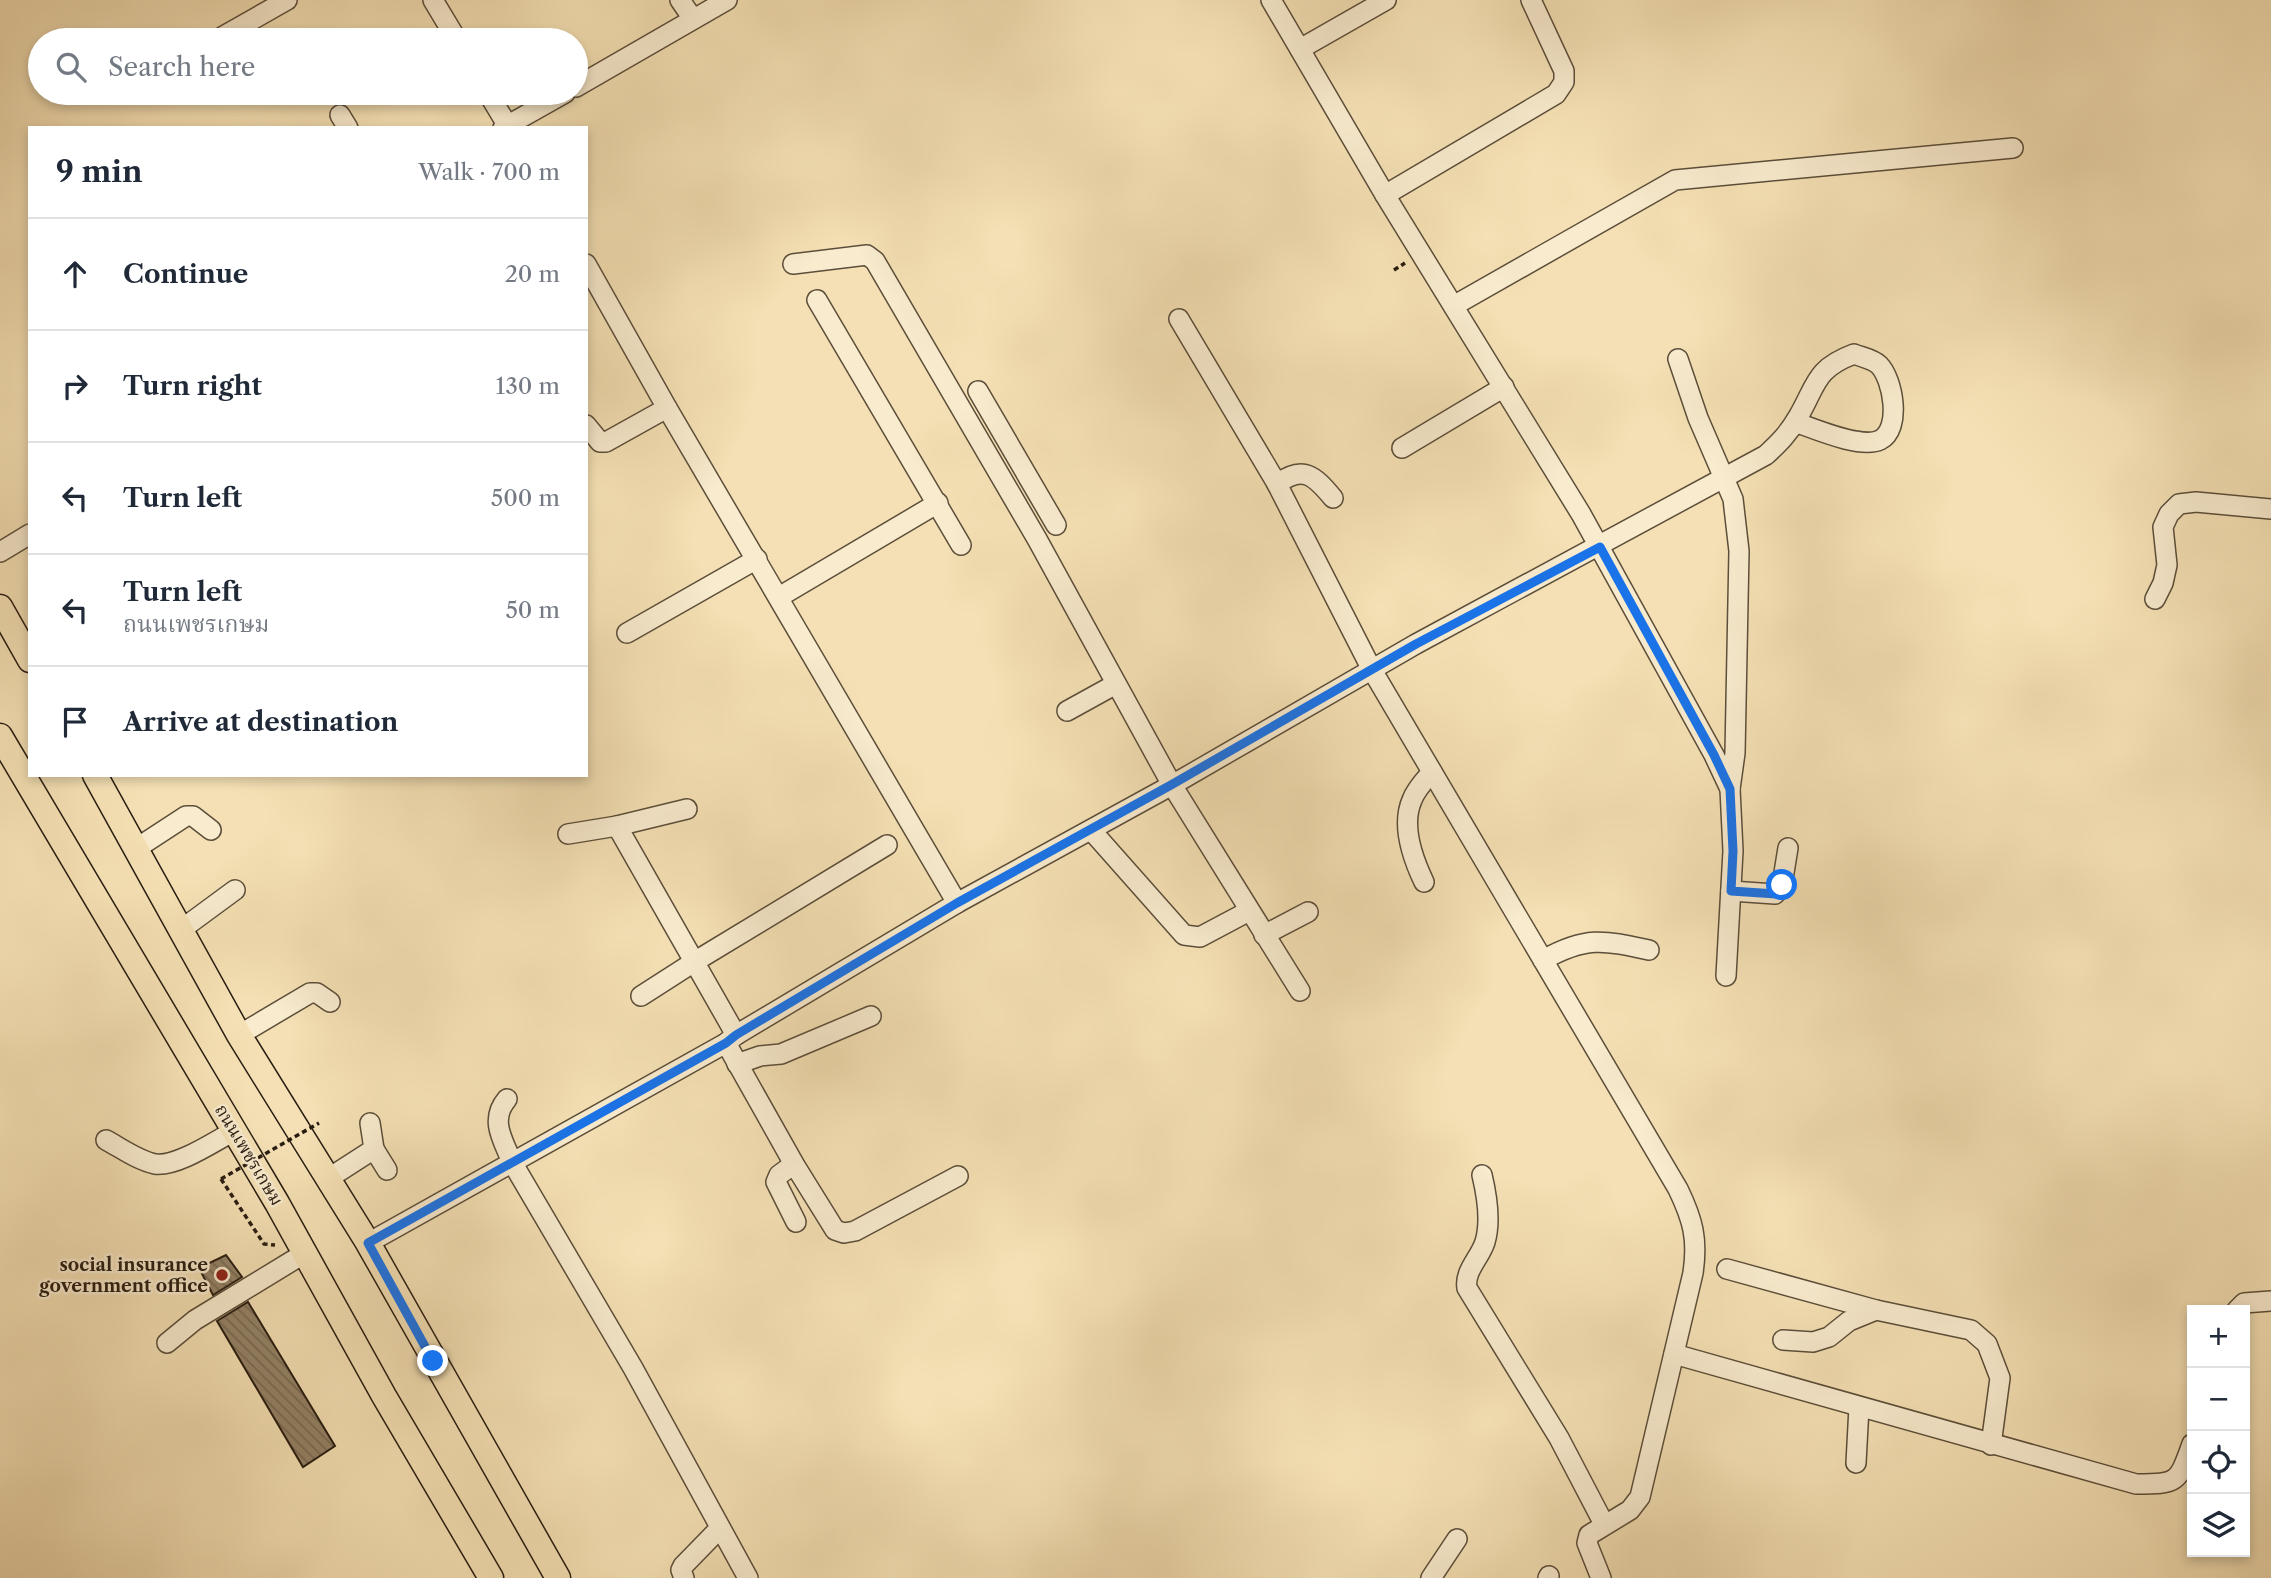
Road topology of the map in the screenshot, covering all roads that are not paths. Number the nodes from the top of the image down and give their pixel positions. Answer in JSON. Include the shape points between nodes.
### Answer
{"nodes":[{"id":1,"x":287,"y":0,"type":"edge"},
{"id":2,"x":433,"y":0,"type":"edge"},
{"id":3,"x":680,"y":0,"type":"edge"},
{"id":4,"x":727,"y":0,"type":"edge"},
{"id":5,"x":1271,"y":0,"type":"edge"},
{"id":6,"x":1386,"y":0,"type":"edge"},
{"id":7,"x":1531,"y":0,"type":"edge"},
{"id":8,"x":693,"y":19,"type":"junction"},
{"id":9,"x":238,"y":28,"type":"edge"},
{"id":10,"x":450,"y":28,"type":"edge"},
{"id":11,"x":1300,"y":49,"type":"junction"},
{"id":12,"x":588,"y":80,"type":"edge"},
{"id":13,"x":495,"y":105,"type":"edge"},
{"id":14,"x":545,"y":105,"type":"edge"},
{"id":15,"x":506,"y":126,"type":"edge"},
{"id":16,"x":509,"y":126,"type":"edge"},
{"id":17,"x":2013,"y":148,"type":"dead end"},
{"id":18,"x":1385,"y":195,"type":"junction"},
{"id":19,"x":793,"y":264,"type":"dead end"},
{"id":20,"x":588,"y":268,"type":"edge"},
{"id":21,"x":817,"y":300,"type":"dead end"},
{"id":22,"x":1454,"y":305,"type":"junction"},
{"id":23,"x":1179,"y":319,"type":"dead end"},
{"id":24,"x":1678,"y":359,"type":"dead end"},
{"id":25,"x":1504,"y":387,"type":"junction"},
{"id":26,"x":978,"y":391,"type":"dead end"},
{"id":27,"x":667,"y":408,"type":"junction"},
{"id":28,"x":1795,"y":422,"type":"junction"},
{"id":29,"x":588,"y":427,"type":"edge"},
{"id":30,"x":1402,"y":448,"type":"dead end"},
{"id":31,"x":1724,"y":477,"type":"junction"},
{"id":32,"x":1030,"y":480,"type":"junction"},
{"id":33,"x":1277,"y":484,"type":"junction"},
{"id":34,"x":1010,"y":492,"type":"junction"},
{"id":35,"x":1333,"y":498,"type":"dead end"},
{"id":36,"x":938,"y":503,"type":"junction"},
{"id":37,"x":2271,"y":509,"type":"edge"},
{"id":38,"x":1056,"y":525,"type":"dead end"},
{"id":39,"x":28,"y":535,"type":"edge"},
{"id":40,"x":961,"y":545,"type":"dead end"},
{"id":41,"x":1600,"y":547,"type":"junction"},
{"id":42,"x":0,"y":552,"type":"edge"},
{"id":43,"x":757,"y":559,"type":"junction"},
{"id":44,"x":779,"y":597,"type":"junction"},
{"id":45,"x":2155,"y":599,"type":"dead end"},
{"id":46,"x":0,"y":607,"type":"edge"},
{"id":47,"x":627,"y":633,"type":"dead end"},
{"id":48,"x":28,"y":656,"type":"edge"},
{"id":49,"x":1372,"y":670,"type":"junction"},
{"id":50,"x":1116,"y":684,"type":"junction"},
{"id":51,"x":1067,"y":710,"type":"dead end"},
{"id":52,"x":0,"y":736,"type":"edge"},
{"id":53,"x":1432,"y":772,"type":"junction"},
{"id":54,"x":96,"y":777,"type":"edge"},
{"id":55,"x":1171,"y":785,"type":"junction"},
{"id":56,"x":1730,"y":789,"type":"junction"},
{"id":57,"x":687,"y":809,"type":"dead end"},
{"id":58,"x":617,"y":826,"type":"junction"},
{"id":59,"x":211,"y":830,"type":"dead end"},
{"id":60,"x":1090,"y":830,"type":"junction"},
{"id":61,"x":568,"y":834,"type":"dead end"},
{"id":62,"x":887,"y":845,"type":"dead end"},
{"id":63,"x":137,"y":848,"type":"junction"},
{"id":64,"x":1788,"y":848,"type":"dead end"},
{"id":65,"x":1424,"y":882,"type":"dead end"},
{"id":66,"x":235,"y":890,"type":"dead end"},
{"id":67,"x":1731,"y":891,"type":"junction"},
{"id":68,"x":957,"y":903,"type":"junction"},
{"id":69,"x":1249,"y":911,"type":"junction"},
{"id":70,"x":1308,"y":912,"type":"dead end"},
{"id":71,"x":182,"y":929,"type":"junction"},
{"id":72,"x":1264,"y":935,"type":"junction"},
{"id":73,"x":1649,"y":950,"type":"dead end"},
{"id":74,"x":1544,"y":960,"type":"junction"},
{"id":75,"x":694,"y":962,"type":"junction"},
{"id":76,"x":1726,"y":976,"type":"dead end"},
{"id":77,"x":1300,"y":991,"type":"dead end"},
{"id":78,"x":641,"y":996,"type":"dead end"},
{"id":79,"x":330,"y":1002,"type":"dead end"},
{"id":80,"x":870,"y":1016,"type":"dead end"},
{"id":81,"x":239,"y":1035,"type":"junction"},
{"id":82,"x":731,"y":1039,"type":"junction"},
{"id":83,"x":737,"y":1064,"type":"junction"},
{"id":84,"x":507,"y":1099,"type":"dead end"},
{"id":85,"x":370,"y":1124,"type":"dead end"},
{"id":86,"x":234,"y":1130,"type":"junction"},
{"id":87,"x":106,"y":1140,"type":"dead end"},
{"id":88,"x":374,"y":1149,"type":"junction"},
{"id":89,"x":512,"y":1162,"type":"junction"},
{"id":90,"x":794,"y":1164,"type":"junction"},
{"id":91,"x":387,"y":1170,"type":"dead end"},
{"id":92,"x":1482,"y":1175,"type":"dead end"},
{"id":93,"x":958,"y":1176,"type":"dead end"},
{"id":94,"x":329,"y":1178,"type":"junction"},
{"id":95,"x":796,"y":1222,"type":"dead end"},
{"id":96,"x":368,"y":1243,"type":"junction"},
{"id":97,"x":303,"y":1250,"type":"junction"},
{"id":98,"x":1727,"y":1269,"type":"dead end"},
{"id":99,"x":2271,"y":1301,"type":"edge"},
{"id":100,"x":2242,"y":1305,"type":"edge"},
{"id":101,"x":1876,"y":1310,"type":"junction"},
{"id":102,"x":1783,"y":1339,"type":"dead end"},
{"id":103,"x":167,"y":1343,"type":"dead end"},
{"id":104,"x":1674,"y":1354,"type":"junction"},
{"id":105,"x":1859,"y":1407,"type":"junction"},
{"id":106,"x":1992,"y":1445,"type":"junction"},
{"id":107,"x":2187,"y":1458,"type":"edge"},
{"id":108,"x":1856,"y":1464,"type":"dead end"},
{"id":109,"x":1604,"y":1524,"type":"junction"},
{"id":110,"x":720,"y":1528,"type":"junction"},
{"id":111,"x":1457,"y":1539,"type":"dead end"},
{"id":112,"x":491,"y":1578,"type":"edge"},
{"id":113,"x":558,"y":1578,"type":"edge"},
{"id":114,"x":684,"y":1578,"type":"edge"},
{"id":115,"x":748,"y":1578,"type":"edge"},
{"id":116,"x":1431,"y":1578,"type":"edge"},
{"id":117,"x":1601,"y":1578,"type":"edge"}],
"edges":[{"from":1,"to":9,"type":"street"},
{"from":2,"to":10,"type":"street"},
{"from":3,"to":8,"type":"street"},
{"from":4,"to":8,"type":"street"},
{"from":5,"to":11,"type":"street"},
{"from":6,"to":11,"type":"street"},
{"from":7,"to":18,"type":"street","via":[[1564,71],[1556,94]]},
{"from":8,"to":12,"type":"street"},
{"from":11,"to":18,"type":"street"},
{"from":13,"to":15,"type":"street"},
{"from":14,"to":16,"type":"street"},
{"from":17,"to":22,"type":"street","via":[[1675,180]]},
{"from":18,"to":22,"type":"street"},
{"from":19,"to":34,"type":"street","via":[[867,255],[875,261]]},
{"from":20,"to":27,"type":"street"},
{"from":21,"to":36,"type":"street"},
{"from":22,"to":25,"type":"street"},
{"from":23,"to":33,"type":"street"},
{"from":24,"to":31,"type":"street"},
{"from":25,"to":30,"type":"street"},
{"from":25,"to":41,"type":"street"},
{"from":26,"to":32,"type":"street"},
{"from":27,"to":29,"type":"street","via":[[606,442],[600,442]]},
{"from":27,"to":43,"type":"street"},
{"from":28,"to":28,"type":"street","via":[[1860,442],[1880,440],[1890,431],[1894,410],[1889,382],[1878,363],[1854,354],[1835,361],[1815,380]]},
{"from":28,"to":31,"type":"street","via":[[1766,455]]},
{"from":31,"to":41,"type":"street"},
{"from":31,"to":56,"type":"street","via":[[1733,499],[1739,551],[1735,753]]},
{"from":32,"to":34,"type":"street"},
{"from":32,"to":38,"type":"street"},
{"from":33,"to":35,"type":"street","via":[[1289,475],[1303,473],[1317,478]]},
{"from":33,"to":49,"type":"street"},
{"from":34,"to":50,"type":"street"},
{"from":36,"to":40,"type":"street"},
{"from":36,"to":44,"type":"street"},
{"from":37,"to":45,"type":"street","via":[[2179,504],[2163,527],[2167,565]]},
{"from":39,"to":42,"type":"street"},
{"from":41,"to":49,"type":"street"},
{"from":41,"to":56,"type":"street"},
{"from":43,"to":44,"type":"street"},
{"from":43,"to":47,"type":"street"},
{"from":44,"to":68,"type":"street"},
{"from":46,"to":48,"type":"main road"},
{"from":49,"to":53,"type":"street"},
{"from":49,"to":55,"type":"street"},
{"from":50,"to":51,"type":"street"},
{"from":50,"to":55,"type":"street"},
{"from":52,"to":86,"type":"main road","name":"ถนนเพชรเกษม"},
{"from":53,"to":65,"type":"street","via":[[1411,801],[1406,825]]},
{"from":53,"to":74,"type":"street"},
{"from":54,"to":63,"type":"main road"},
{"from":55,"to":60,"type":"street"},
{"from":55,"to":69,"type":"street"},
{"from":56,"to":67,"type":"street"},
{"from":57,"to":58,"type":"street"},
{"from":58,"to":61,"type":"street"},
{"from":58,"to":75,"type":"street"},
{"from":59,"to":63,"type":"street","via":[[186,816]]},
{"from":60,"to":68,"type":"street"},
{"from":60,"to":69,"type":"street","via":[[1184,935],[1200,937]]},
{"from":62,"to":75,"type":"street"},
{"from":63,"to":71,"type":"main road"},
{"from":64,"to":67,"type":"street","via":[[1782,885],[1776,894]]},
{"from":66,"to":71,"type":"street"},
{"from":67,"to":76,"type":"street"},
{"from":68,"to":82,"type":"street"},
{"from":69,"to":72,"type":"street"},
{"from":70,"to":72,"type":"street"},
{"from":71,"to":81,"type":"main road"},
{"from":72,"to":77,"type":"street"},
{"from":73,"to":74,"type":"street","via":[[1606,941],[1584,943]]},
{"from":74,"to":104,"type":"street","via":[[1691,1216],[1697,1248]]},
{"from":75,"to":78,"type":"street"},
{"from":75,"to":82,"type":"street"},
{"from":79,"to":81,"type":"street","via":[[310,993]]},
{"from":80,"to":83,"type":"street","via":[[781,1054]]},
{"from":81,"to":94,"type":"main road"},
{"from":82,"to":83,"type":"street"},
{"from":82,"to":89,"type":"street"},
{"from":83,"to":90,"type":"street"},
{"from":84,"to":89,"type":"street","via":[[498,1114],[499,1132]]},
{"from":85,"to":88,"type":"street"},
{"from":86,"to":87,"type":"street","via":[[178,1160],[157,1164]]},
{"from":86,"to":97,"type":"main road","name":"ถนนเพชรเกษม"},
{"from":88,"to":91,"type":"street"},
{"from":88,"to":94,"type":"street"},
{"from":89,"to":96,"type":"street"},
{"from":89,"to":110,"type":"street"},
{"from":90,"to":93,"type":"street","via":[[829,1222],[844,1233]]},
{"from":90,"to":95,"type":"street","via":[[776,1182]]},
{"from":92,"to":109,"type":"street","via":[[1486,1239],[1467,1275],[1467,1288],[1559,1438]]},
{"from":94,"to":96,"type":"main road"},
{"from":96,"to":113,"type":"main road"},
{"from":97,"to":103,"type":"street"},
{"from":97,"to":112,"type":"main road","name":"ถนนเพชรเกษม"},
{"from":98,"to":101,"type":"street"},
{"from":99,"to":100,"type":"street"},
{"from":101,"to":102,"type":"street","via":[[1813,1342]]},
{"from":101,"to":106,"type":"street","via":[[1971,1330],[1987,1344],[2000,1378]]},
{"from":104,"to":105,"type":"street"},
{"from":104,"to":109,"type":"street","via":[[1640,1497],[1630,1510]]},
{"from":105,"to":106,"type":"street"},
{"from":105,"to":108,"type":"street"},
{"from":106,"to":107,"type":"street","via":[[2136,1484],[2174,1480]]},
{"from":109,"to":117,"type":"street","via":[[1589,1535],[1587,1543]]},
{"from":110,"to":114,"type":"street","via":[[683,1566]]},
{"from":110,"to":115,"type":"street"},
{"from":111,"to":116,"type":"street"}]}
